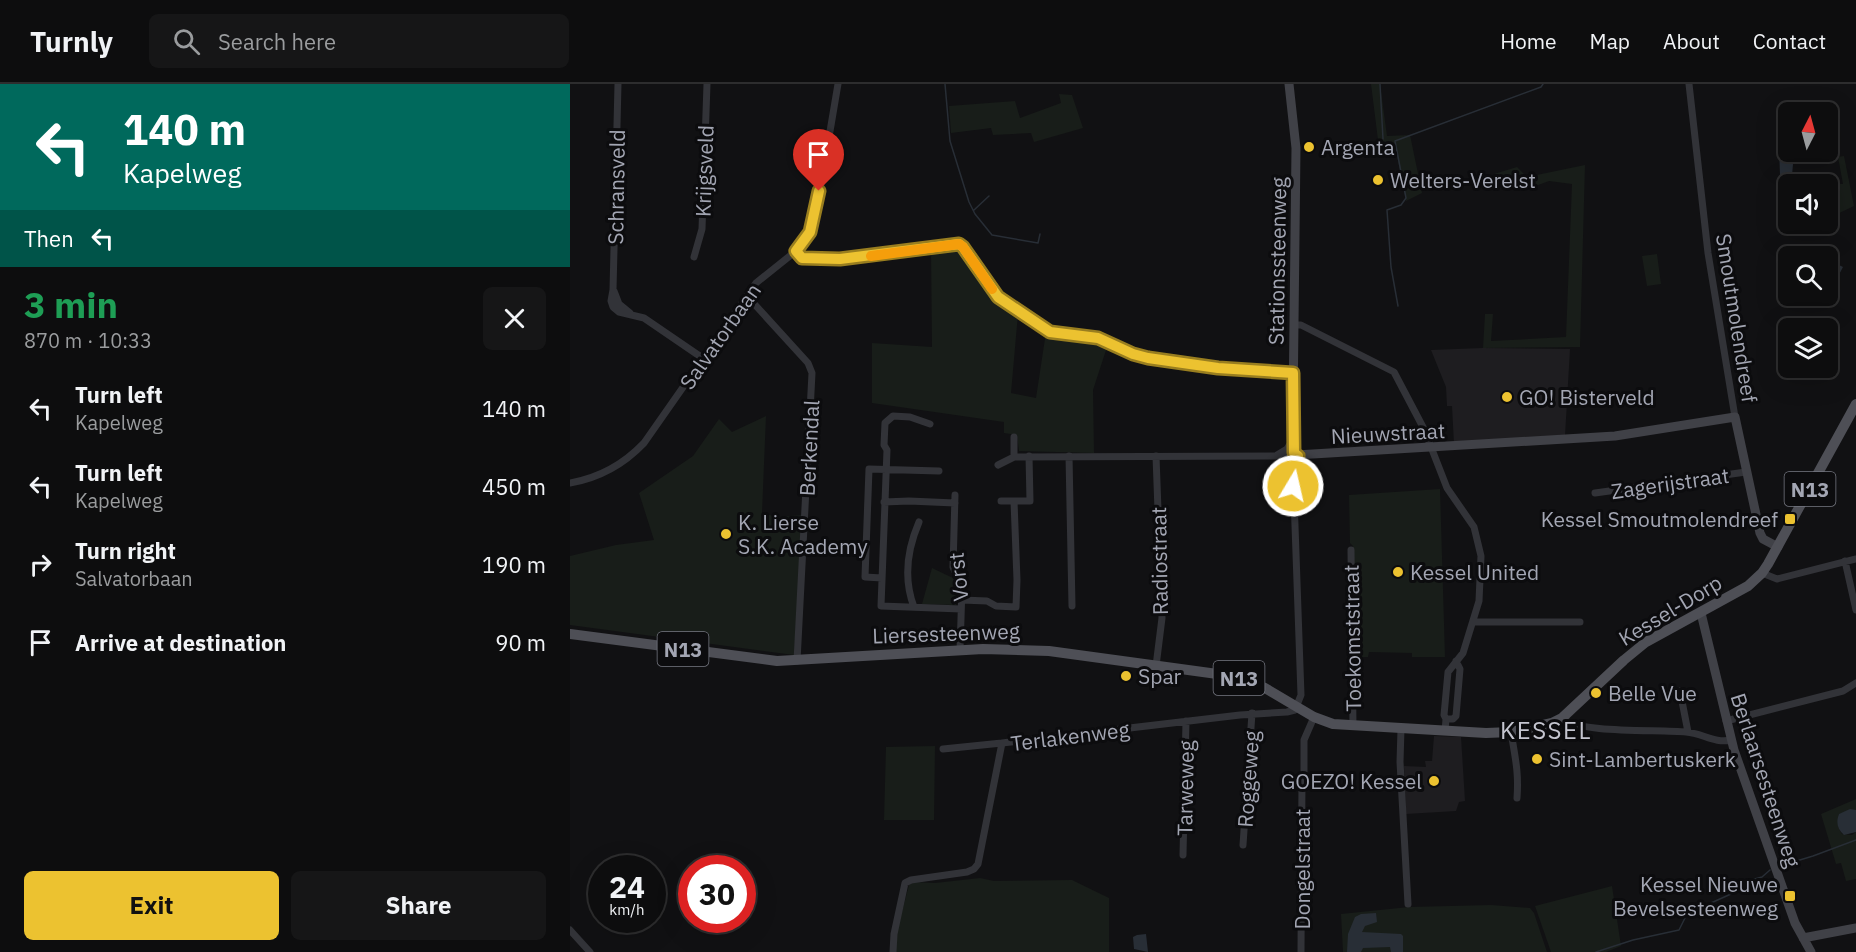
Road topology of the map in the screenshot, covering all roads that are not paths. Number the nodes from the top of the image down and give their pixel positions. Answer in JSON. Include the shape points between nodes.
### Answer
{"nodes":[{"id":1,"x":618,"y":84,"type":"edge"},
{"id":2,"x":708,"y":84,"type":"edge"},
{"id":3,"x":838,"y":84,"type":"edge"},
{"id":4,"x":1288,"y":84,"type":"edge"},
{"id":5,"x":1689,"y":84,"type":"edge"},
{"id":6,"x":796,"y":251,"type":"junction"},
{"id":7,"x":694,"y":257,"type":"dead end"},
{"id":8,"x":747,"y":296,"type":"junction"},
{"id":9,"x":1295,"y":325,"type":"junction"},
{"id":10,"x":704,"y":359,"type":"junction"},
{"id":11,"x":1293,"y":373,"type":"junction"},
{"id":12,"x":1856,"y":404,"type":"edge"},
{"id":13,"x":1735,"y":417,"type":"junction"},
{"id":14,"x":930,"y":424,"type":"dead end"},
{"id":15,"x":1014,"y":437,"type":"dead end"},
{"id":16,"x":1293,"y":439,"type":"junction"},
{"id":17,"x":1431,"y":448,"type":"junction"},
{"id":18,"x":1029,"y":456,"type":"junction"},
{"id":19,"x":1069,"y":456,"type":"junction"},
{"id":20,"x":1156,"y":456,"type":"junction"},
{"id":21,"x":1274,"y":456,"type":"junction"},
{"id":22,"x":1298,"y":456,"type":"junction"},
{"id":23,"x":1014,"y":457,"type":"junction"},
{"id":24,"x":998,"y":465,"type":"dead end"},
{"id":25,"x":885,"y":470,"type":"junction"},
{"id":26,"x":939,"y":471,"type":"dead end"},
{"id":27,"x":1746,"y":472,"type":"junction"},
{"id":28,"x":570,"y":483,"type":"edge"},
{"id":29,"x":1594,"y":494,"type":"dead end"},
{"id":30,"x":955,"y":495,"type":"dead end"},
{"id":31,"x":1001,"y":501,"type":"dead end"},
{"id":32,"x":1014,"y":501,"type":"junction"},
{"id":33,"x":884,"y":502,"type":"junction"},
{"id":34,"x":955,"y":503,"type":"junction"},
{"id":35,"x":919,"y":522,"type":"dead end"},
{"id":36,"x":1778,"y":547,"type":"junction"},
{"id":37,"x":1351,"y":550,"type":"dead end"},
{"id":38,"x":1856,"y":559,"type":"edge"},
{"id":39,"x":1845,"y":561,"type":"junction"},
{"id":40,"x":1762,"y":573,"type":"junction"},
{"id":41,"x":882,"y":578,"type":"junction"},
{"id":42,"x":962,"y":600,"type":"junction"},
{"id":43,"x":1072,"y":606,"type":"dead end"},
{"id":44,"x":914,"y":607,"type":"junction"},
{"id":45,"x":961,"y":609,"type":"junction"},
{"id":46,"x":1856,"y":610,"type":"edge"},
{"id":47,"x":1701,"y":613,"type":"junction"},
{"id":48,"x":1473,"y":622,"type":"junction"},
{"id":49,"x":1580,"y":622,"type":"dead end"},
{"id":50,"x":570,"y":634,"type":"edge"},
{"id":51,"x":960,"y":650,"type":"junction"},
{"id":52,"x":796,"y":661,"type":"junction"},
{"id":53,"x":1456,"y":661,"type":"junction"},
{"id":54,"x":1156,"y":666,"type":"junction"},
{"id":55,"x":1856,"y":683,"type":"edge"},
{"id":56,"x":1680,"y":691,"type":"dead end"},
{"id":57,"x":1297,"y":706,"type":"junction"},
{"id":58,"x":1252,"y":713,"type":"junction"},
{"id":59,"x":1314,"y":717,"type":"junction"},
{"id":60,"x":1446,"y":718,"type":"junction"},
{"id":61,"x":1562,"y":718,"type":"junction"},
{"id":62,"x":1186,"y":721,"type":"junction"},
{"id":63,"x":1726,"y":721,"type":"junction"},
{"id":64,"x":1353,"y":726,"type":"junction"},
{"id":65,"x":1401,"y":729,"type":"junction"},
{"id":66,"x":1445,"y":731,"type":"junction"},
{"id":67,"x":1511,"y":732,"type":"junction"},
{"id":68,"x":1688,"y":732,"type":"junction"},
{"id":69,"x":1731,"y":740,"type":"junction"},
{"id":70,"x":1002,"y":743,"type":"junction"},
{"id":71,"x":943,"y":749,"type":"dead end"},
{"id":72,"x":1517,"y":798,"type":"dead end"},
{"id":73,"x":1243,"y":845,"type":"dead end"},
{"id":74,"x":1183,"y":855,"type":"dead end"},
{"id":75,"x":1408,"y":904,"type":"dead end"},
{"id":76,"x":1856,"y":928,"type":"edge"},
{"id":77,"x":570,"y":930,"type":"edge"},
{"id":78,"x":1803,"y":938,"type":"junction"},
{"id":79,"x":590,"y":952,"type":"edge"},
{"id":80,"x":892,"y":952,"type":"edge"},
{"id":81,"x":1301,"y":952,"type":"edge"},
{"id":82,"x":1811,"y":952,"type":"edge"}],
"edges":[{"from":1,"to":10,"type":"street","name":"Schransveld","via":[[611,301],[619,312],[644,318]]},
{"from":2,"to":7,"type":"street","name":"Krijgsveld","via":[[702,230]]},
{"from":3,"to":6,"type":"street","name":"Salvatorbaan","via":[[816,214],[810,232]]},
{"from":4,"to":9,"type":"street","name":"Stationssteenweg","via":[[1296,148]]},
{"from":5,"to":13,"type":"street","name":"Smoutmolendreef","via":[[1708,253]]},
{"from":6,"to":8,"type":"street","name":"Salvatorbaan","via":[[769,271]]},
{"from":6,"to":11,"type":"street","via":[[802,258],[840,259],[959,244],[998,297],[1050,332],[1098,338],[1148,358]]},
{"from":8,"to":10,"type":"street","name":"Salvatorbaan"},
{"from":8,"to":52,"type":"street","name":"Berkendal","via":[[808,363],[812,373]]},
{"from":9,"to":11,"type":"street","name":"Stationssteenweg"},
{"from":9,"to":17,"type":"street","via":[[1394,372]]},
{"from":10,"to":28,"type":"street","name":"Salvatorbaan","via":[[634,454],[591,478]]},
{"from":11,"to":16,"type":"street","name":"Stationssteenweg"},
{"from":12,"to":36,"type":"main road","number":"N13"},
{"from":13,"to":17,"type":"street","name":"Nieuwstraat","via":[[1615,436]]},
{"from":13,"to":27,"type":"street","name":"Smoutmolendreef"},
{"from":14,"to":25,"type":"street","via":[[893,416],[885,423]]},
{"from":15,"to":23,"type":"street"},
{"from":16,"to":21,"type":"street","via":[[1287,450]]},
{"from":16,"to":22,"type":"street","name":"Stationssteenweg"},
{"from":17,"to":22,"type":"street","name":"Nieuwstraat"},
{"from":17,"to":48,"type":"street","via":[[1447,488],[1473,525],[1478,540],[1480,594]]},
{"from":18,"to":19,"type":"street","name":"Nieuwstraat"},
{"from":18,"to":23,"type":"street"},
{"from":18,"to":32,"type":"street","via":[[1030,501]]},
{"from":19,"to":20,"type":"street","name":"Nieuwstraat"},
{"from":19,"to":43,"type":"street"},
{"from":20,"to":21,"type":"street","name":"Nieuwstraat"},
{"from":20,"to":54,"type":"street","name":"Radiostraat","via":[[1162,618]]},
{"from":21,"to":22,"type":"street","name":"Nieuwstraat"},
{"from":22,"to":57,"type":"street","name":"Stationssteenweg","via":[[1293,469],[1301,695]]},
{"from":23,"to":24,"type":"street"},
{"from":25,"to":26,"type":"street"},
{"from":25,"to":33,"type":"street"},
{"from":25,"to":41,"type":"street","via":[[869,469],[865,577]]},
{"from":27,"to":29,"type":"street","name":"Zagerijstraat"},
{"from":27,"to":36,"type":"street","name":"Smoutmolendreef","via":[[1760,533]]},
{"from":30,"to":34,"type":"street","name":"Vorst"},
{"from":31,"to":32,"type":"street"},
{"from":32,"to":42,"type":"street","via":[[1016,607]]},
{"from":33,"to":34,"type":"street"},
{"from":33,"to":41,"type":"street"},
{"from":34,"to":42,"type":"street","name":"Vorst","via":[[953,567],[962,587]]},
{"from":35,"to":44,"type":"street","via":[[907,564]]},
{"from":36,"to":40,"type":"main road","number":"N13"},
{"from":37,"to":64,"type":"street","name":"Toekomststraat"},
{"from":38,"to":39,"type":"street"},
{"from":39,"to":40,"type":"street","via":[[1777,579]]},
{"from":39,"to":46,"type":"street"},
{"from":40,"to":47,"type":"main road","name":"Kessel-Dorp","number":"N13","via":[[1748,586]]},
{"from":41,"to":44,"type":"street","via":[[881,606]]},
{"from":42,"to":45,"type":"street","name":"Vorst"},
{"from":44,"to":45,"type":"street"},
{"from":45,"to":51,"type":"street","name":"Vorst"},
{"from":47,"to":61,"type":"main road","name":"Kessel-Dorp","number":"N13","via":[[1641,646]]},
{"from":47,"to":63,"type":"street","name":"Berlaarsesteenweg"},
{"from":48,"to":49,"type":"street"},
{"from":48,"to":53,"type":"street","via":[[1463,653]]},
{"from":50,"to":52,"type":"main road","name":"Liersesteenweg","number":"N13"},
{"from":51,"to":52,"type":"main road","name":"Liersesteenweg","number":"N13"},
{"from":51,"to":54,"type":"main road","name":"Liersesteenweg","number":"N13","via":[[1025,649]]},
{"from":53,"to":60,"type":"street","via":[[1448,672]]},
{"from":53,"to":60,"type":"street","via":[[1460,669],[1456,716]]},
{"from":54,"to":57,"type":"main road","name":"Liersesteenweg","number":"N13","via":[[1245,680]]},
{"from":55,"to":63,"type":"street","via":[[1843,691]]},
{"from":56,"to":68,"type":"street"},
{"from":57,"to":58,"type":"street","name":"Terlakenweg","via":[[1291,712]]},
{"from":57,"to":59,"type":"main road","name":"Liersesteenweg","number":"N13"},
{"from":58,"to":62,"type":"street","name":"Terlakenweg"},
{"from":58,"to":73,"type":"street","name":"Roggeweg"},
{"from":59,"to":64,"type":"main road","name":"Kessel-Dorp","number":"N13"},
{"from":59,"to":81,"type":"street","name":"Dongelstraat","via":[[1304,740]]},
{"from":60,"to":66,"type":"street"},
{"from":61,"to":67,"type":"main road","name":"Kessel-Dorp","number":"N13"},
{"from":61,"to":68,"type":"street","via":[[1620,730]]},
{"from":62,"to":70,"type":"street","name":"Terlakenweg"},
{"from":62,"to":74,"type":"street","name":"Tarweweg"},
{"from":63,"to":69,"type":"street","name":"Berlaarsesteenweg"},
{"from":64,"to":65,"type":"main road","name":"Kessel-Dorp","number":"N13"},
{"from":65,"to":66,"type":"main road","name":"Kessel-Dorp","number":"N13"},
{"from":65,"to":75,"type":"street"},
{"from":66,"to":67,"type":"main road","name":"Kessel-Dorp","number":"N13"},
{"from":67,"to":72,"type":"street","via":[[1519,775]]},
{"from":68,"to":69,"type":"street","via":[[1720,742]]},
{"from":69,"to":78,"type":"street","name":"Berlaarsesteenweg"},
{"from":70,"to":71,"type":"street"},
{"from":70,"to":80,"type":"street","name":"Terlakenweg","via":[[978,864],[967,872],[905,883]]},
{"from":76,"to":78,"type":"street"},
{"from":77,"to":79,"type":"street"},
{"from":78,"to":82,"type":"street","name":"Berlaarsesteenweg"}]}
